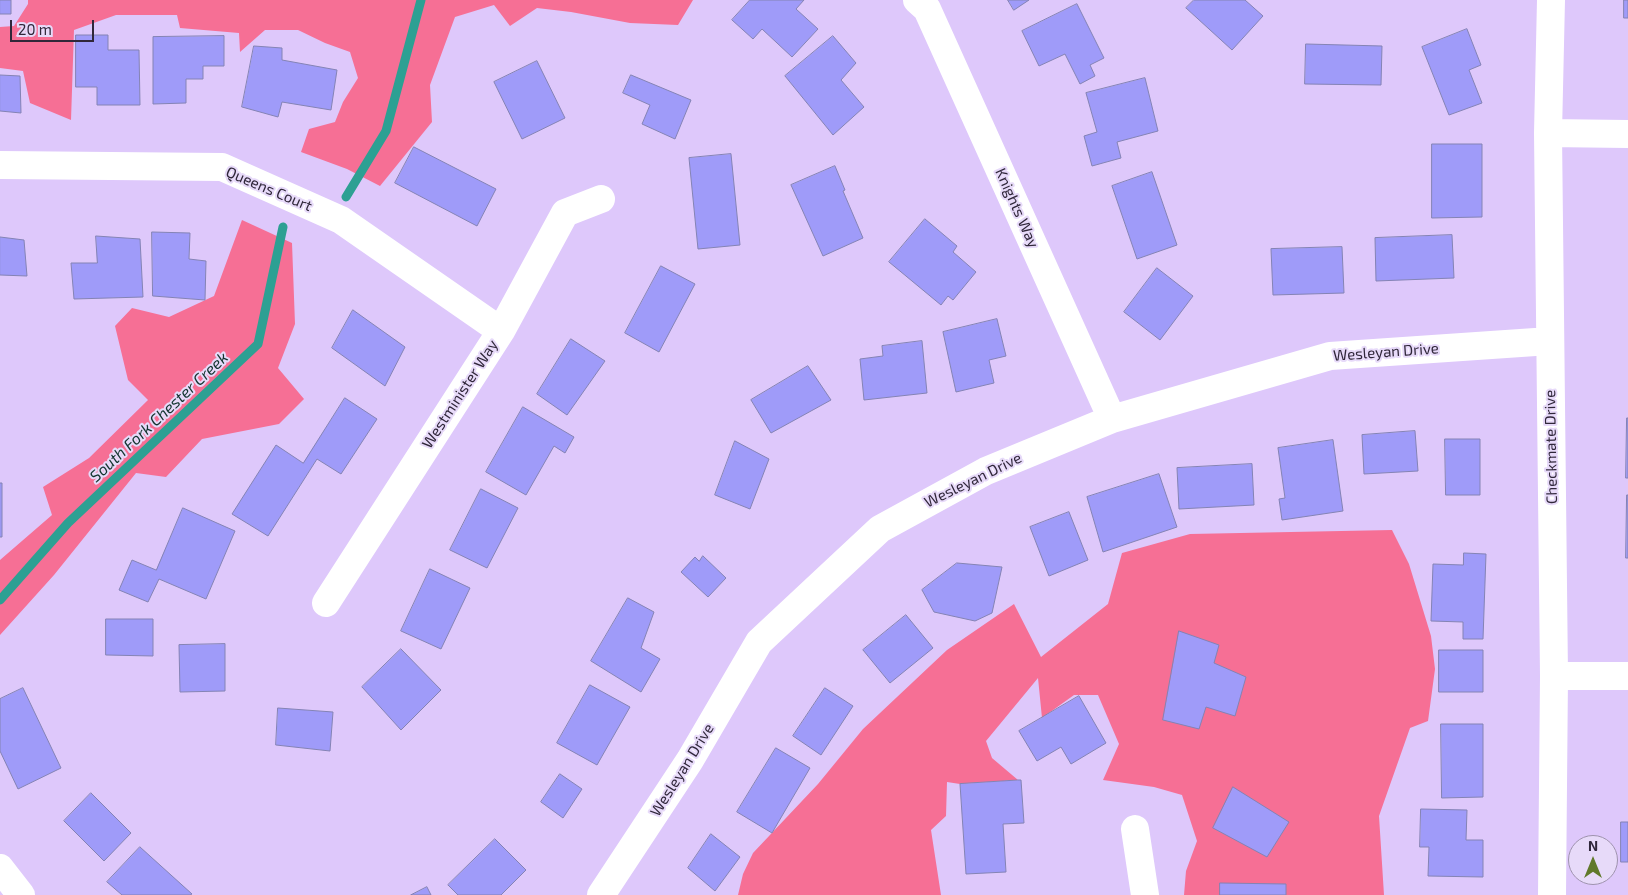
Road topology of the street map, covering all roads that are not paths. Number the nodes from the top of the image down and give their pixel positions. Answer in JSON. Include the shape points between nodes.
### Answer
{"nodes":[{"id":1,"x":917,"y":0,"type":"edge"},
{"id":2,"x":1551,"y":0,"type":"edge"},
{"id":3,"x":1548,"y":133,"type":"junction"},
{"id":4,"x":1628,"y":134,"type":"edge"},
{"id":5,"x":0,"y":164,"type":"edge"},
{"id":6,"x":600,"y":199,"type":"dead end"},
{"id":7,"x":501,"y":331,"type":"junction"},
{"id":8,"x":1550,"y":340,"type":"junction"},
{"id":9,"x":1112,"y":419,"type":"junction"},
{"id":10,"x":326,"y":603,"type":"dead end"},
{"id":11,"x":1554,"y":676,"type":"junction"},
{"id":12,"x":1628,"y":676,"type":"edge"},
{"id":13,"x":1135,"y":829,"type":"dead end"},
{"id":14,"x":0,"y":868,"type":"edge"},
{"id":15,"x":21,"y":895,"type":"edge"},
{"id":16,"x":601,"y":895,"type":"edge"},
{"id":17,"x":1145,"y":895,"type":"edge"},
{"id":18,"x":1552,"y":895,"type":"edge"}],
"edges":[{"from":1,"to":9,"type":"street","name":"Knights Way","via":[[927,9]]},
{"from":2,"to":3,"type":"street","name":"Checkmate Drive"},
{"from":3,"to":4,"type":"street"},
{"from":3,"to":8,"type":"street","name":"Checkmate Drive"},
{"from":5,"to":7,"type":"street","name":"Queens Court","via":[[222,167],[341,220]]},
{"from":6,"to":7,"type":"street","name":"Westminister Way","via":[[565,213]]},
{"from":7,"to":10,"type":"street","name":"Westminister Way"},
{"from":8,"to":9,"type":"street","name":"Wesleyan Drive","via":[[1330,356]]},
{"from":8,"to":11,"type":"street","name":"Checkmate Drive"},
{"from":9,"to":16,"type":"street","name":"Wesleyan Drive","via":[[986,471],[880,529],[759,642],[690,760]]},
{"from":11,"to":12,"type":"street"},
{"from":11,"to":18,"type":"street","name":"Checkmate Drive"},
{"from":13,"to":17,"type":"street"},
{"from":14,"to":15,"type":"street"}]}
